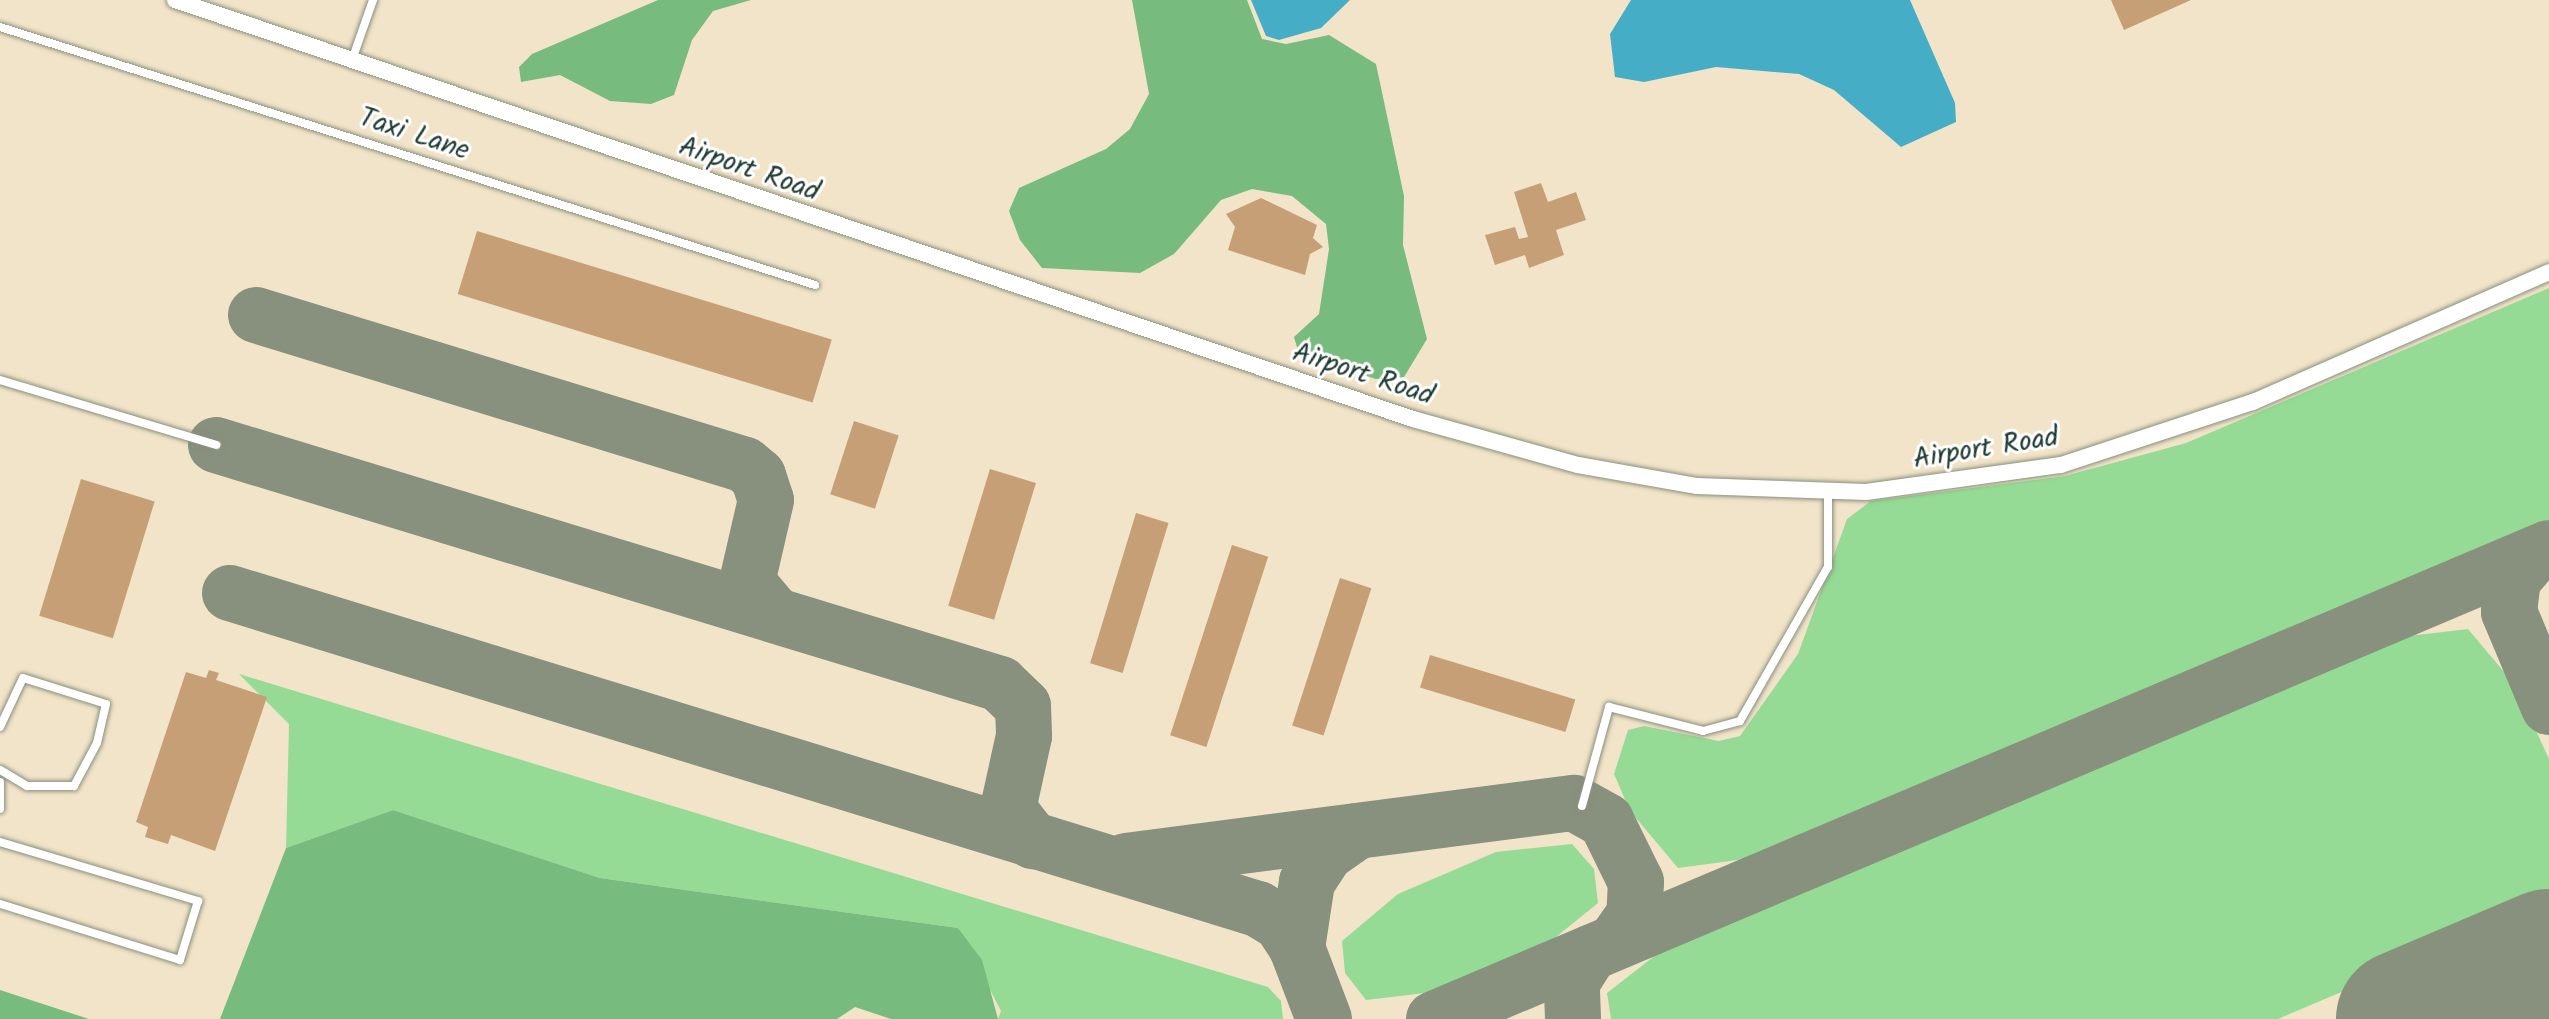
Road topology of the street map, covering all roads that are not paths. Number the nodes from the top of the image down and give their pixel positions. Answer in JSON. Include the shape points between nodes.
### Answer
{"nodes":[{"id":1,"x":175,"y":0,"type":"edge"},
{"id":2,"x":373,"y":0,"type":"edge"},
{"id":3,"x":0,"y":27,"type":"edge"},
{"id":4,"x":352,"y":61,"type":"junction"},
{"id":5,"x":2549,"y":272,"type":"edge"},
{"id":6,"x":815,"y":285,"type":"dead end"},
{"id":7,"x":0,"y":380,"type":"edge"},
{"id":8,"x":216,"y":445,"type":"dead end"},
{"id":9,"x":1828,"y":492,"type":"junction"},
{"id":10,"x":0,"y":727,"type":"edge"},
{"id":11,"x":0,"y":776,"type":"edge"},
{"id":12,"x":1582,"y":806,"type":"dead end"},
{"id":13,"x":0,"y":809,"type":"edge"},
{"id":14,"x":0,"y":842,"type":"edge"},
{"id":15,"x":0,"y":904,"type":"edge"}],
"edges":[{"from":1,"to":4,"type":"street","name":"Airport Road"},
{"from":2,"to":4,"type":"lane"},
{"from":3,"to":6,"type":"lane","name":"Taxi Lane"},
{"from":4,"to":9,"type":"street","name":"Airport Road","via":[[1413,419],[1643,477]]},
{"from":5,"to":9,"type":"street","name":"Airport Road","via":[[2157,438],[1962,483]]},
{"from":7,"to":8,"type":"lane"},
{"from":9,"to":12,"type":"lane","via":[[1828,567],[1740,721],[1703,731],[1609,707]]},
{"from":10,"to":11,"type":"lane","via":[[23,678],[106,704],[97,743],[74,786],[27,786]]},
{"from":11,"to":13,"type":"lane"},
{"from":14,"to":15,"type":"lane","via":[[198,901],[180,960]]}]}
